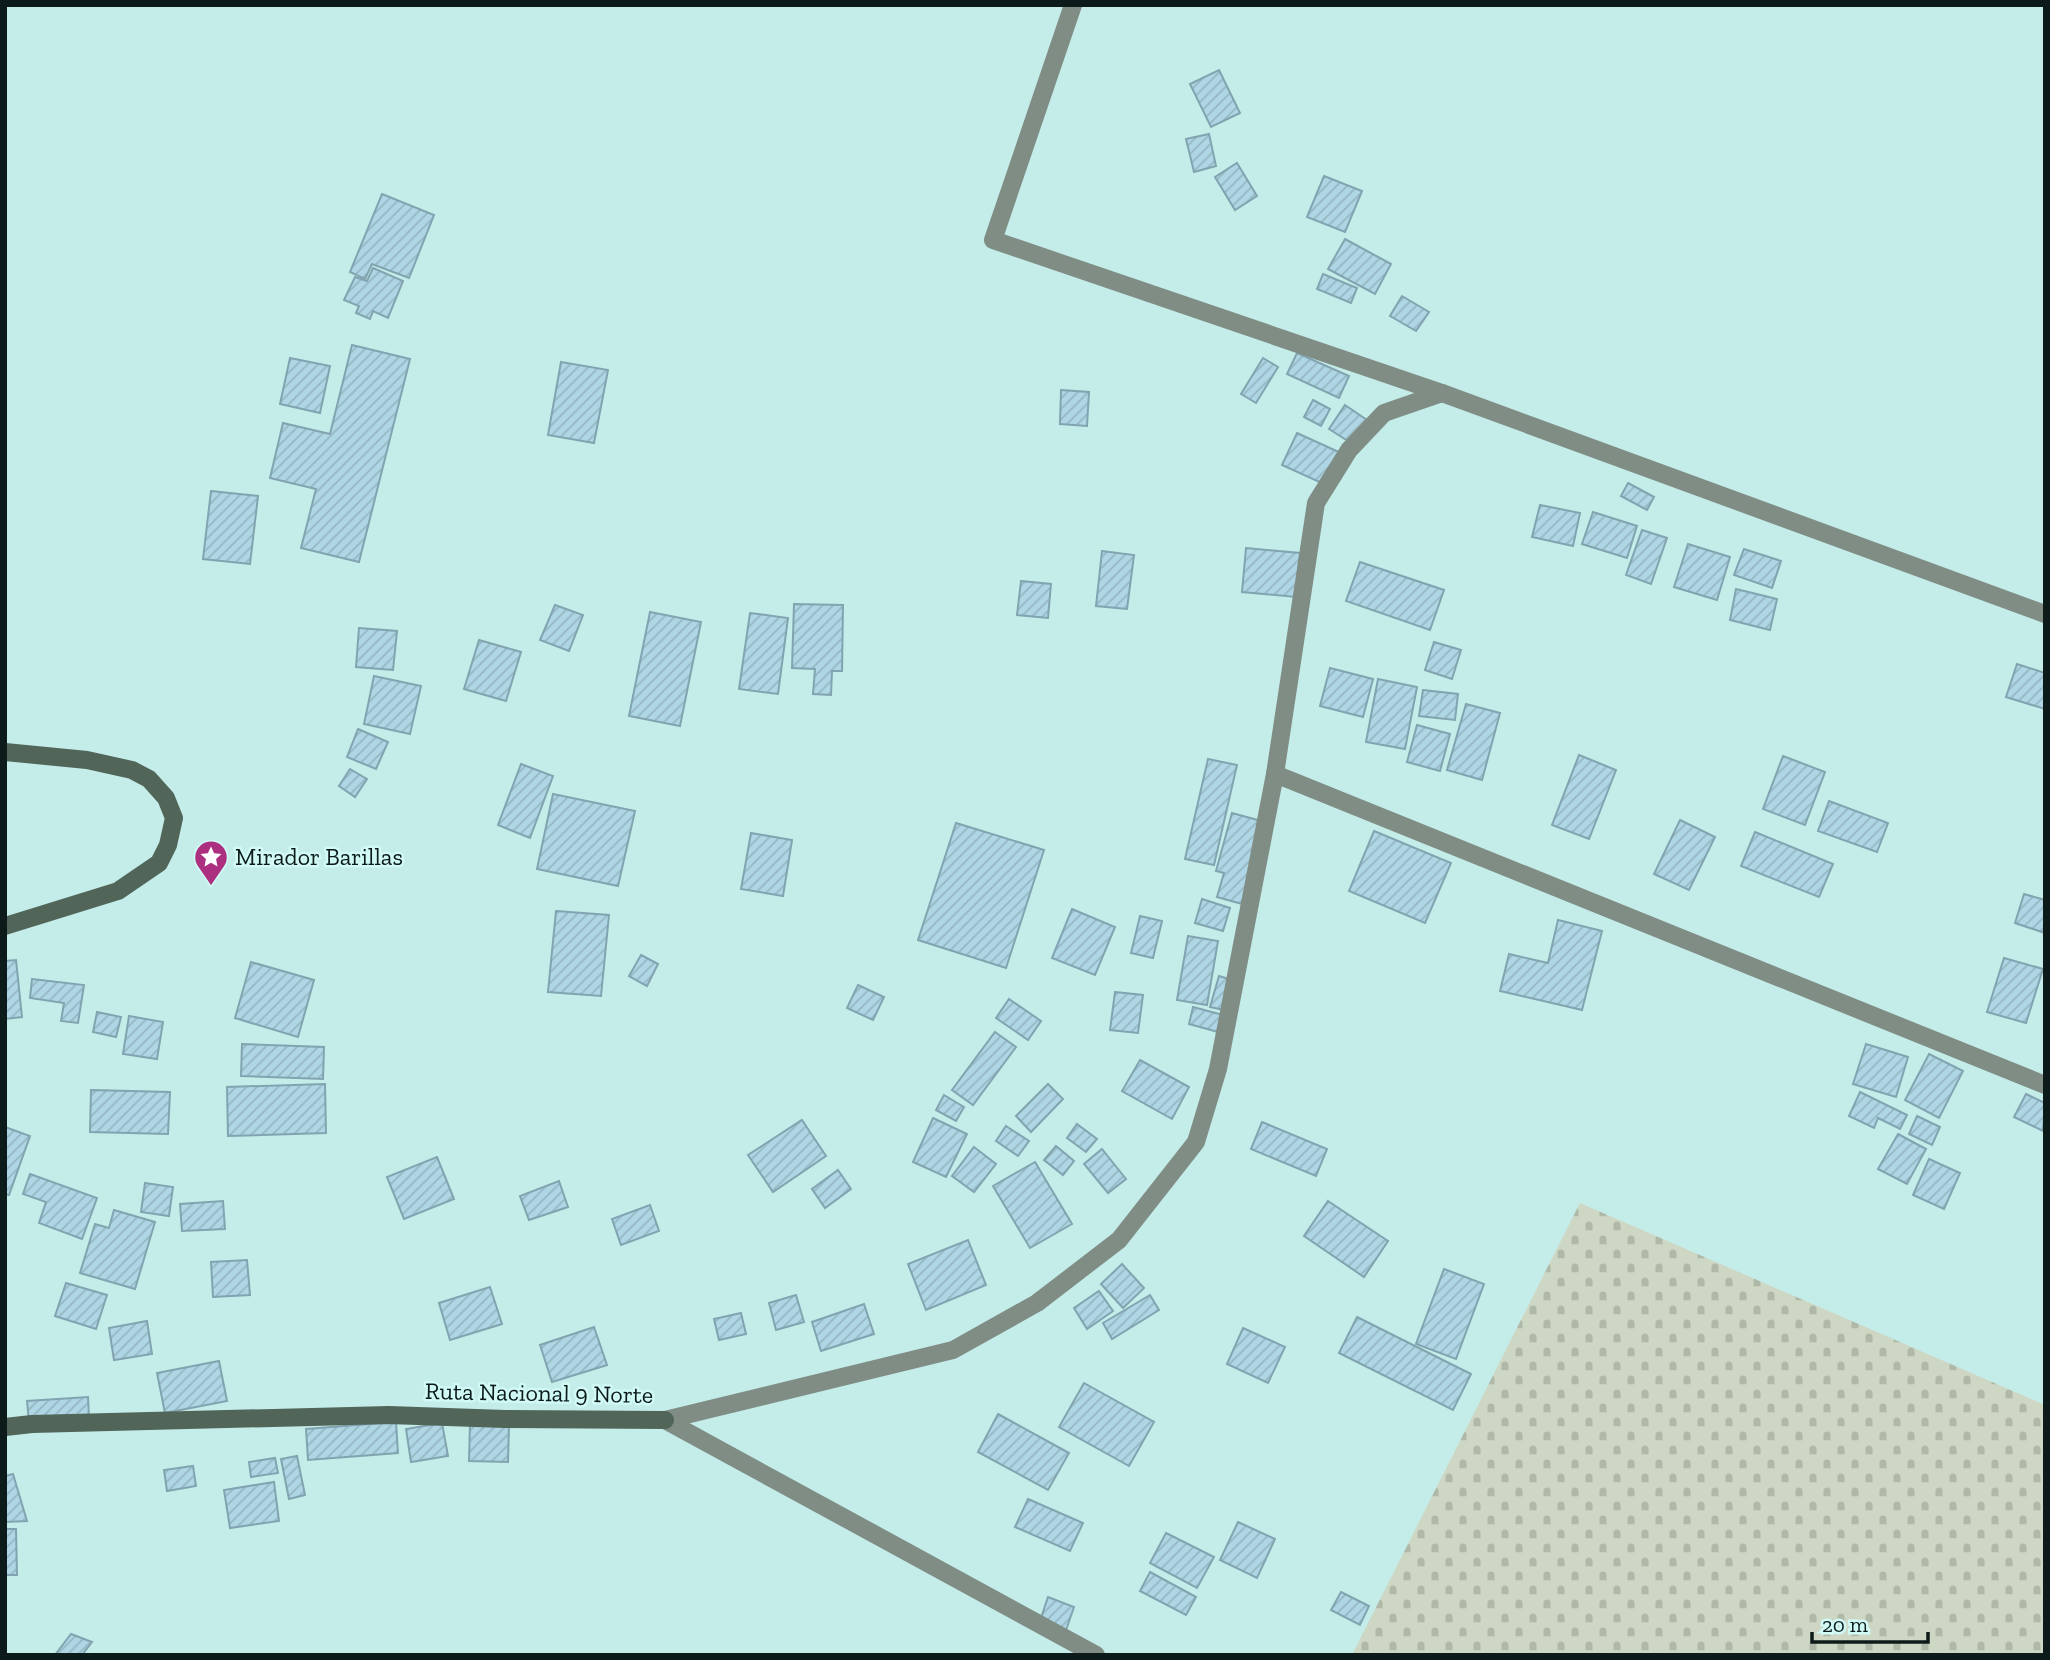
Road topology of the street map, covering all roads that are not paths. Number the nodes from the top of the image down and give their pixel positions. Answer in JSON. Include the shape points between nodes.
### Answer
{"nodes":[{"id":1,"x":1073,"y":5,"type":"edge"},
{"id":2,"x":1442,"y":393,"type":"junction"},
{"id":3,"x":2045,"y":614,"type":"edge"},
{"id":4,"x":5,"y":752,"type":"edge"},
{"id":5,"x":1275,"y":774,"type":"junction"},
{"id":6,"x":5,"y":926,"type":"edge"},
{"id":7,"x":2045,"y":1086,"type":"edge"},
{"id":8,"x":665,"y":1420,"type":"junction"},
{"id":9,"x":5,"y":1427,"type":"edge"},
{"id":10,"x":1096,"y":1655,"type":"edge"}],
"edges":[{"from":1,"to":2,"type":"street","via":[[993,240]]},
{"from":2,"to":3,"type":"street"},
{"from":2,"to":5,"type":"street","via":[[1384,413],[1349,450],[1316,503]]},
{"from":4,"to":6,"type":"main road","via":[[132,770],[149,779],[166,798],[174,818],[159,863],[118,891]]},
{"from":5,"to":7,"type":"street"},
{"from":5,"to":8,"type":"street","via":[[1218,1069],[1196,1142],[1119,1240],[1037,1303],[953,1350]]},
{"from":8,"to":9,"type":"main road","name":"Ruta Nacional 9 Norte","via":[[389,1415]]},
{"from":8,"to":10,"type":"street","name":"Ruta Nacional 9 Norte"}]}
